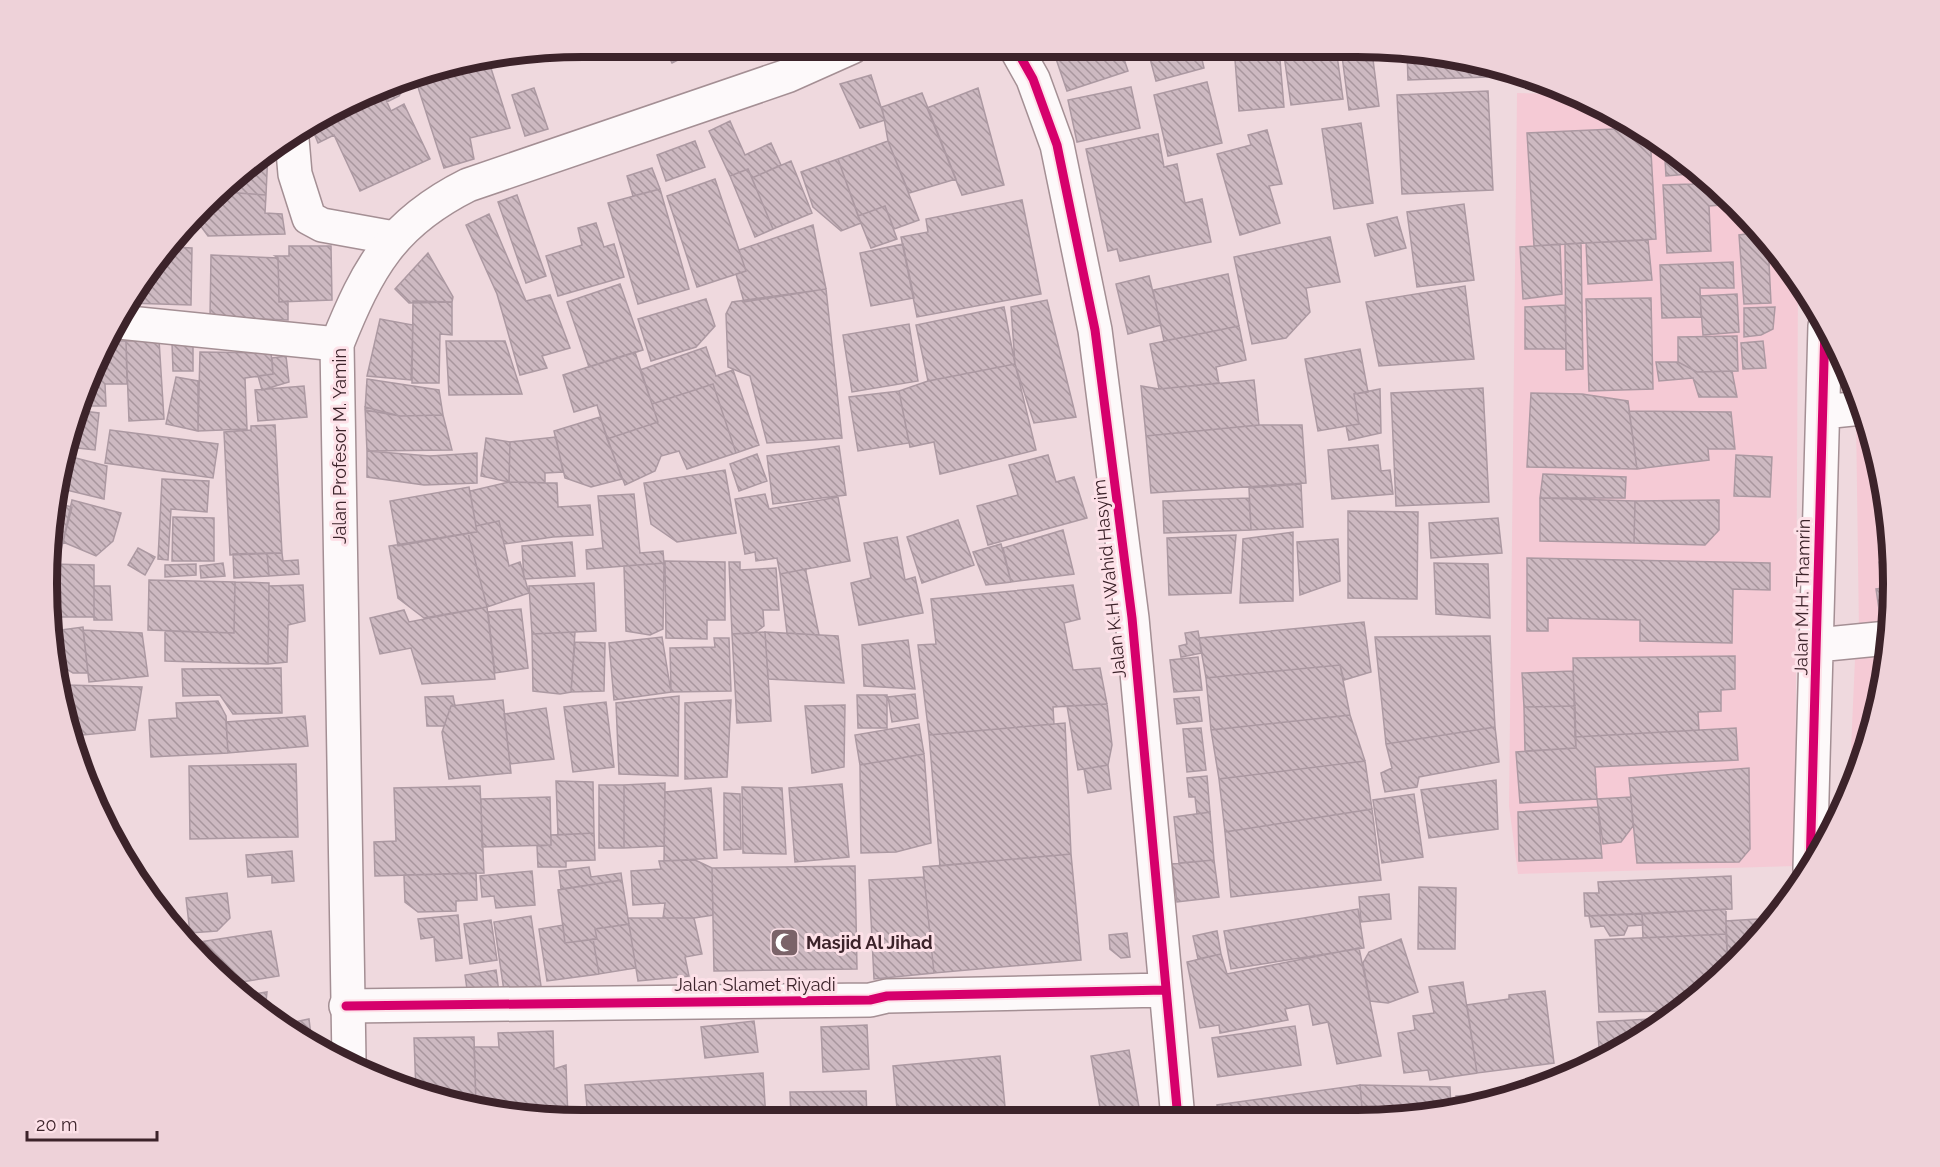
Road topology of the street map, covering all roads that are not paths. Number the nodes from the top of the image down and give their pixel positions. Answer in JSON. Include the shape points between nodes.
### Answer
{"nodes":[{"id":1,"x":830,"y":57,"type":"edge"},
{"id":2,"x":1021,"y":57,"type":"edge"},
{"id":3,"x":293,"y":145,"type":"edge"},
{"id":4,"x":394,"y":238,"type":"junction"},
{"id":5,"x":126,"y":323,"type":"edge"},
{"id":6,"x":1825,"y":343,"type":"edge"},
{"id":7,"x":337,"y":344,"type":"junction"},
{"id":8,"x":1853,"y":409,"type":"edge"},
{"id":9,"x":1823,"y":412,"type":"junction"},
{"id":10,"x":1880,"y":639,"type":"edge"},
{"id":11,"x":1817,"y":645,"type":"junction"},
{"id":12,"x":1811,"y":849,"type":"edge"},
{"id":13,"x":1165,"y":990,"type":"junction"},
{"id":14,"x":346,"y":1006,"type":"junction"},
{"id":15,"x":349,"y":1055,"type":"edge"},
{"id":16,"x":1177,"y":1110,"type":"edge"}],
"edges":[{"from":1,"to":4,"type":"street","name":"Jalan Profesor M. Yamin","via":[[787,76],[468,185],[439,200]]},
{"from":2,"to":13,"type":"street","name":"Jalan K.H Wahid Hasyim","via":[[1033,79],[1057,146],[1095,330],[1132,618]]},
{"from":3,"to":4,"type":"street","via":[[302,202],[309,218],[322,225]]},
{"from":4,"to":7,"type":"street","name":"Jalan Profesor M. Yamin","via":[[373,265]]},
{"from":5,"to":7,"type":"street"},
{"from":6,"to":9,"type":"street","name":"Jalan M.H. Thamrin"},
{"from":7,"to":14,"type":"street","name":"Jalan Profesor M. Yamin"},
{"from":8,"to":9,"type":"street"},
{"from":9,"to":11,"type":"street","name":"Jalan M.H. Thamrin"},
{"from":10,"to":11,"type":"street"},
{"from":11,"to":12,"type":"street","name":"Jalan M.H. Thamrin"},
{"from":13,"to":14,"type":"street","name":"Jalan Slamet Riyadi","via":[[887,996],[870,1000]]},
{"from":13,"to":16,"type":"street","name":"Jalan K.H Wahid Hasyim"},
{"from":14,"to":15,"type":"street","name":"Jalan Profesor M. Yamin"}]}
